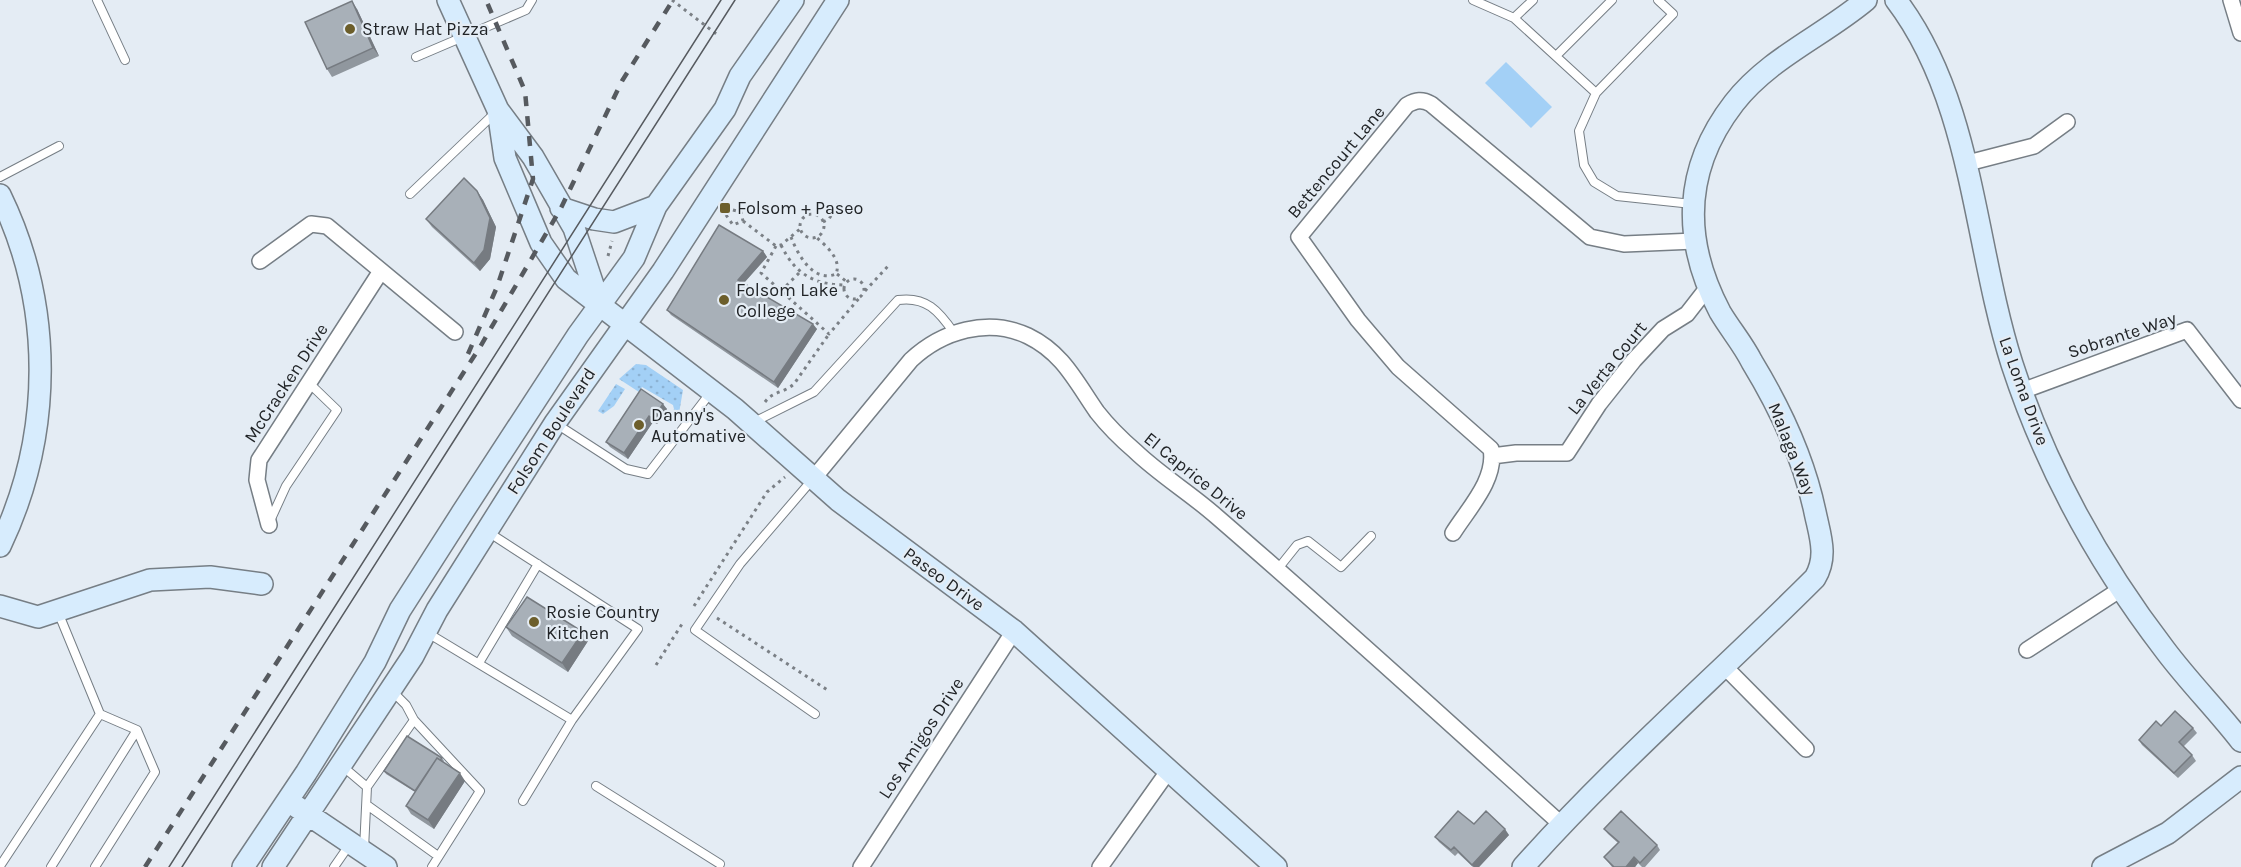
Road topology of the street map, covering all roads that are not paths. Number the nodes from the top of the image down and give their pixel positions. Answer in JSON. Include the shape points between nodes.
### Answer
{"nodes":[{"id":1,"x":97,"y":0,"type":"edge"},
{"id":2,"x":448,"y":0,"type":"edge"},
{"id":3,"x":532,"y":0,"type":"edge"},
{"id":4,"x":793,"y":0,"type":"edge"},
{"id":5,"x":838,"y":0,"type":"edge"},
{"id":6,"x":1473,"y":0,"type":"edge"},
{"id":7,"x":1533,"y":0,"type":"edge"},
{"id":8,"x":1612,"y":0,"type":"edge"},
{"id":9,"x":1658,"y":0,"type":"edge"},
{"id":10,"x":1866,"y":0,"type":"edge"},
{"id":11,"x":1896,"y":0,"type":"edge"},
{"id":12,"x":2231,"y":0,"type":"edge"},
{"id":13,"x":1514,"y":18,"type":"junction"},
{"id":14,"x":2241,"y":33,"type":"edge"},
{"id":15,"x":465,"y":35,"type":"junction"},
{"id":16,"x":1556,"y":56,"type":"junction"},
{"id":17,"x":416,"y":57,"type":"dead end"},
{"id":18,"x":124,"y":60,"type":"dead end"},
{"id":19,"x":1596,"y":93,"type":"junction"},
{"id":20,"x":498,"y":110,"type":"junction"},
{"id":21,"x":2067,"y":122,"type":"dead end"},
{"id":22,"x":59,"y":146,"type":"dead end"},
{"id":23,"x":1964,"y":164,"type":"junction"},
{"id":24,"x":0,"y":177,"type":"edge"},
{"id":25,"x":410,"y":194,"type":"dead end"},
{"id":26,"x":2,"y":204,"type":"edge"},
{"id":27,"x":1693,"y":204,"type":"junction"},
{"id":28,"x":656,"y":206,"type":"junction"},
{"id":29,"x":561,"y":208,"type":"junction"},
{"id":30,"x":1695,"y":241,"type":"junction"},
{"id":31,"x":260,"y":261,"type":"dead end"},
{"id":32,"x":381,"y":271,"type":"junction"},
{"id":33,"x":1708,"y":287,"type":"junction"},
{"id":34,"x":600,"y":306,"type":"junction"},
{"id":35,"x":625,"y":322,"type":"junction"},
{"id":36,"x":455,"y":332,"type":"dead end"},
{"id":37,"x":954,"y":333,"type":"junction"},
{"id":38,"x":310,"y":384,"type":"junction"},
{"id":39,"x":712,"y":390,"type":"junction"},
{"id":40,"x":2022,"y":391,"type":"junction"},
{"id":41,"x":2241,"y":400,"type":"edge"},
{"id":42,"x":555,"y":423,"type":"junction"},
{"id":43,"x":751,"y":423,"type":"junction"},
{"id":44,"x":1492,"y":456,"type":"junction"},
{"id":45,"x":813,"y":478,"type":"junction"},
{"id":46,"x":268,"y":525,"type":"joint"},
{"id":47,"x":486,"y":531,"type":"junction"},
{"id":48,"x":1453,"y":533,"type":"dead end"},
{"id":49,"x":1371,"y":536,"type":"dead end"},
{"id":50,"x":0,"y":546,"type":"edge"},
{"id":51,"x":538,"y":564,"type":"junction"},
{"id":52,"x":1277,"y":570,"type":"junction"},
{"id":53,"x":262,"y":584,"type":"dead end"},
{"id":54,"x":2121,"y":589,"type":"junction"},
{"id":55,"x":0,"y":606,"type":"edge"},
{"id":56,"x":58,"y":610,"type":"junction"},
{"id":57,"x":425,"y":631,"type":"junction"},
{"id":58,"x":1014,"y":631,"type":"junction"},
{"id":59,"x":2026,"y":650,"type":"dead end"},
{"id":60,"x":479,"y":663,"type":"junction"},
{"id":61,"x":1725,"y":667,"type":"junction"},
{"id":62,"x":391,"y":690,"type":"junction"},
{"id":63,"x":100,"y":714,"type":"junction"},
{"id":64,"x":815,"y":714,"type":"dead end"},
{"id":65,"x":414,"y":720,"type":"junction"},
{"id":66,"x":572,"y":720,"type":"junction"},
{"id":67,"x":137,"y":730,"type":"junction"},
{"id":68,"x":2241,"y":741,"type":"edge"},
{"id":69,"x":1806,"y":749,"type":"dead end"},
{"id":70,"x":340,"y":765,"type":"junction"},
{"id":71,"x":1169,"y":770,"type":"junction"},
{"id":72,"x":2241,"y":777,"type":"edge"},
{"id":73,"x":596,"y":786,"type":"dead end"},
{"id":74,"x":368,"y":787,"type":"junction"},
{"id":75,"x":287,"y":801,"type":"junction"},
{"id":76,"x":524,"y":801,"type":"dead end"},
{"id":77,"x":367,"y":805,"type":"junction"},
{"id":78,"x":307,"y":814,"type":"junction"},
{"id":79,"x":1562,"y":824,"type":"junction"},
{"id":80,"x":357,"y":848,"type":"junction"},
{"id":81,"x":438,"y":856,"type":"junction"},
{"id":82,"x":720,"y":864,"type":"dead end"},
{"id":83,"x":279,"y":865,"type":"edge"},
{"id":84,"x":0,"y":866,"type":"edge"},
{"id":85,"x":51,"y":867,"type":"edge"},
{"id":86,"x":94,"y":867,"type":"edge"},
{"id":87,"x":243,"y":867,"type":"edge"},
{"id":88,"x":334,"y":867,"type":"edge"},
{"id":89,"x":386,"y":867,"type":"edge"},
{"id":90,"x":432,"y":867,"type":"edge"},
{"id":91,"x":861,"y":867,"type":"edge"},
{"id":92,"x":1100,"y":867,"type":"edge"},
{"id":93,"x":1276,"y":867,"type":"edge"},
{"id":94,"x":1523,"y":867,"type":"edge"},
{"id":95,"x":2103,"y":867,"type":"edge"}],
"edges":[{"from":1,"to":18,"type":"lane"},
{"from":2,"to":15,"type":"street"},
{"from":3,"to":15,"type":"lane","via":[[526,10]]},
{"from":4,"to":28,"type":"street","name":"Folsom Boulevard","via":[[740,76],[725,109]]},
{"from":5,"to":35,"type":"street","name":"Folsom Boulevard","via":[[663,272]]},
{"from":6,"to":13,"type":"lane"},
{"from":7,"to":13,"type":"lane"},
{"from":8,"to":16,"type":"lane"},
{"from":9,"to":19,"type":"lane","via":[[1673,14]]},
{"from":10,"to":27,"type":"street","name":"Malaga Way","via":[[1776,62],[1732,105],[1695,178]]},
{"from":11,"to":23,"type":"street","name":"La Loma Drive","via":[[1934,63],[1954,118]]},
{"from":12,"to":14,"type":"street"},
{"from":13,"to":16,"type":"lane"},
{"from":15,"to":17,"type":"lane"},
{"from":15,"to":20,"type":"street"},
{"from":16,"to":19,"type":"lane"},
{"from":19,"to":27,"type":"lane","via":[[1579,131],[1584,165],[1594,182],[1617,196]]},
{"from":20,"to":25,"type":"lane"},
{"from":20,"to":29,"type":"street","via":[[533,158]]},
{"from":20,"to":34,"type":"street","name":"Paseo Drive","via":[[505,158],[541,243],[566,279]]},
{"from":21,"to":23,"type":"street","via":[[2034,146]]},
{"from":22,"to":24,"type":"lane"},
{"from":23,"to":40,"type":"street","name":"La Loma Drive","via":[[1990,286]]},
{"from":26,"to":50,"type":"street","via":[[28,265],[41,342],[41,382],[26,478]]},
{"from":27,"to":30,"type":"street","name":"Malaga Way"},
{"from":28,"to":29,"type":"street","via":[[614,222]]},
{"from":28,"to":34,"type":"street","name":"Folsom Boulevard","via":[[634,258]]},
{"from":29,"to":34,"type":"street","via":[[574,228]]},
{"from":30,"to":33,"type":"street","name":"Malaga Way"},
{"from":30,"to":44,"type":"street","name":"Bettencourt Lane","via":[[1624,243],[1590,237],[1431,104],[1414,100],[1407,105],[1299,237],[1358,320],[1398,367],[1488,444]]},
{"from":31,"to":32,"type":"street","via":[[311,224],[327,226]]},
{"from":32,"to":36,"type":"street"},
{"from":32,"to":38,"type":"street","name":"McCracken Drive"},
{"from":33,"to":44,"type":"street","name":"La Verta Court","via":[[1687,314],[1663,329],[1634,360],[1567,453]]},
{"from":33,"to":61,"type":"street","name":"Malaga Way","via":[[1781,415],[1811,492],[1823,551],[1822,565],[1815,578]]},
{"from":34,"to":35,"type":"street","name":"Paseo Drive"},
{"from":34,"to":75,"type":"street","name":"Folsom Boulevard","via":[[413,590],[375,662]]},
{"from":35,"to":39,"type":"street","name":"Paseo Drive"},
{"from":35,"to":42,"type":"street","name":"Folsom Boulevard"},
{"from":37,"to":43,"type":"lane","via":[[930,304],[911,298],[898,300],[814,392]]},
{"from":37,"to":45,"type":"street","name":"El Caprice Drive","via":[[911,360]]},
{"from":37,"to":52,"type":"street","name":"El Caprice Drive","via":[[978,328],[1008,330],[1050,349],[1068,367],[1116,434]]},
{"from":38,"to":46,"type":"street","name":"McCracken Drive","via":[[259,460],[257,480]]},
{"from":38,"to":46,"type":"lane","via":[[337,410],[286,486]]},
{"from":39,"to":42,"type":"lane","via":[[648,474],[626,469]]},
{"from":39,"to":43,"type":"street","name":"Paseo Drive"},
{"from":40,"to":41,"type":"street","name":"Sobrante Way","via":[[2187,330]]},
{"from":40,"to":54,"type":"street","name":"La Loma Drive","via":[[2051,464]]},
{"from":42,"to":47,"type":"street","name":"Folsom Boulevard"},
{"from":43,"to":45,"type":"street","name":"Paseo Drive"},
{"from":44,"to":48,"type":"street","via":[[1491,473]]},
{"from":45,"to":58,"type":"street","name":"Paseo Drive"},
{"from":45,"to":64,"type":"lane","via":[[740,564],[695,630]]},
{"from":47,"to":51,"type":"lane"},
{"from":47,"to":57,"type":"street","name":"Folsom Boulevard"},
{"from":49,"to":52,"type":"lane","via":[[1341,567],[1308,541],[1297,545]]},
{"from":51,"to":60,"type":"lane"},
{"from":51,"to":66,"type":"lane","via":[[638,629]]},
{"from":52,"to":79,"type":"street","name":"El Caprice Drive"},
{"from":53,"to":56,"type":"street","via":[[210,577],[150,580]]},
{"from":54,"to":59,"type":"street"},
{"from":54,"to":68,"type":"street","name":"La Loma Drive","via":[[2167,653]]},
{"from":55,"to":56,"type":"street","via":[[38,617]]},
{"from":56,"to":63,"type":"lane"},
{"from":57,"to":60,"type":"lane"},
{"from":57,"to":62,"type":"street","name":"Folsom Boulevard"},
{"from":58,"to":71,"type":"street","name":"Paseo Drive"},
{"from":58,"to":91,"type":"street","name":"Los Amigos Drive"},
{"from":60,"to":66,"type":"lane"},
{"from":61,"to":69,"type":"street"},
{"from":61,"to":79,"type":"street","name":"Malaga Way","via":[[1625,758]]},
{"from":62,"to":65,"type":"lane"},
{"from":62,"to":70,"type":"street","name":"Folsom Boulevard"},
{"from":63,"to":67,"type":"lane"},
{"from":63,"to":84,"type":"lane"},
{"from":65,"to":74,"type":"lane"},
{"from":65,"to":81,"type":"lane","via":[[480,791]]},
{"from":66,"to":76,"type":"lane"},
{"from":67,"to":85,"type":"lane"},
{"from":67,"to":86,"type":"lane","via":[[156,772]]},
{"from":70,"to":74,"type":"lane"},
{"from":70,"to":78,"type":"street","name":"Folsom Boulevard"},
{"from":71,"to":92,"type":"street"},
{"from":71,"to":93,"type":"street","name":"Paseo Drive"},
{"from":72,"to":95,"type":"street","via":[[2168,833]]},
{"from":73,"to":82,"type":"lane"},
{"from":74,"to":77,"type":"lane"},
{"from":75,"to":78,"type":"street"},
{"from":75,"to":87,"type":"street","name":"Folsom Boulevard"},
{"from":77,"to":80,"type":"lane"},
{"from":77,"to":81,"type":"lane"},
{"from":78,"to":80,"type":"street"},
{"from":78,"to":83,"type":"street","name":"Folsom Boulevard"},
{"from":79,"to":94,"type":"street","name":"Malaga Way"},
{"from":80,"to":88,"type":"lane"},
{"from":80,"to":89,"type":"street"},
{"from":81,"to":90,"type":"lane"}]}
